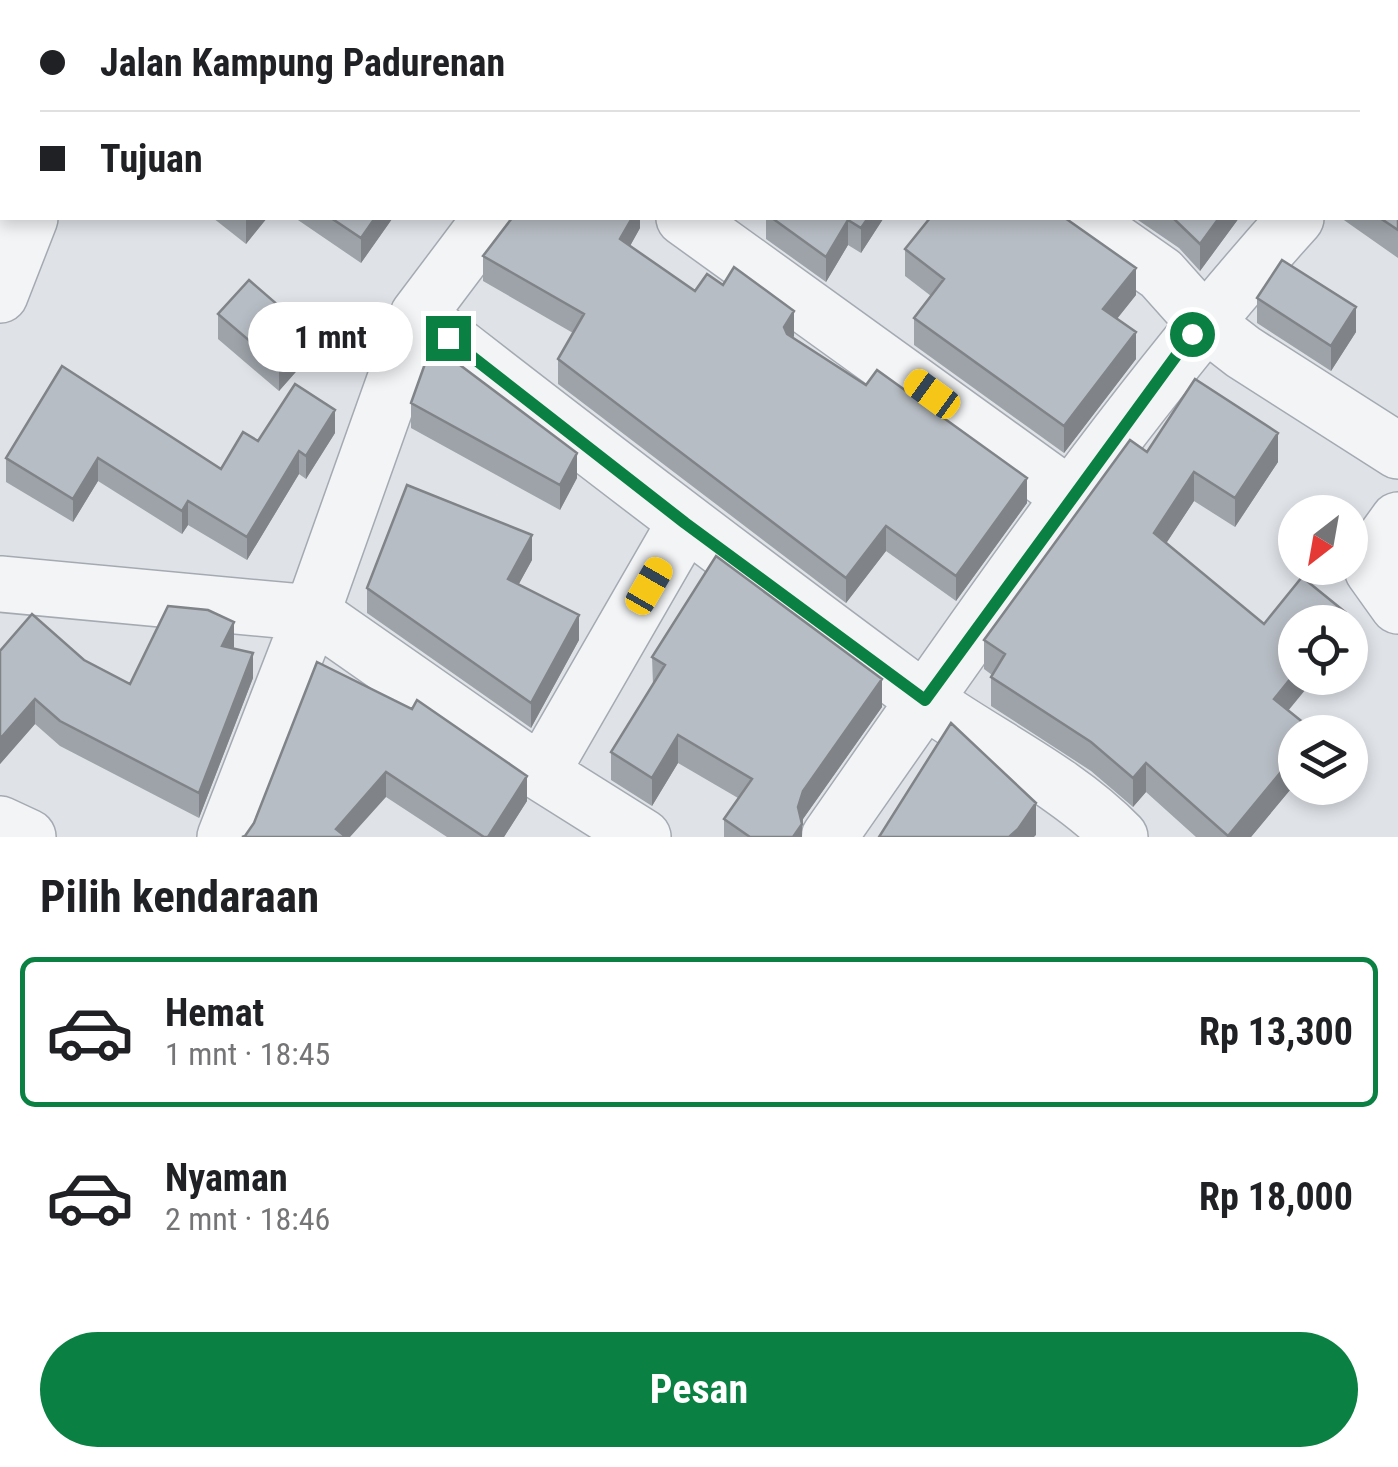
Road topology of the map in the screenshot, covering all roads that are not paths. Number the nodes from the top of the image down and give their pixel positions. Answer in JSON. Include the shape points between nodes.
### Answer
{"nodes":[{"id":1,"x":29,"y":220,"type":"edge"},
{"id":2,"x":489,"y":220,"type":"edge"},
{"id":3,"x":687,"y":220,"type":"edge"},
{"id":4,"x":1083,"y":220,"type":"edge"},
{"id":5,"x":1294,"y":220,"type":"edge"},
{"id":6,"x":0,"y":296,"type":"edge"},
{"id":7,"x":418,"y":314,"type":"junction"},
{"id":8,"x":1203,"y":321,"type":"junction"},
{"id":9,"x":1398,"y":451,"type":"edge"},
{"id":10,"x":1071,"y":496,"type":"junction"},
{"id":11,"x":1398,"y":520,"type":"edge"},
{"id":12,"x":685,"y":523,"type":"junction"},
{"id":13,"x":0,"y":584,"type":"edge"},
{"id":14,"x":1398,"y":606,"type":"edge"},
{"id":15,"x":312,"y":613,"type":"junction"},
{"id":16,"x":925,"y":700,"type":"junction"},
{"id":17,"x":541,"y":773,"type":"junction"},
{"id":18,"x":0,"y":824,"type":"edge"},
{"id":19,"x":1095,"y":829,"type":"edge"},
{"id":20,"x":28,"y":837,"type":"edge"},
{"id":21,"x":225,"y":837,"type":"edge"},
{"id":22,"x":643,"y":837,"type":"edge"},
{"id":23,"x":829,"y":837,"type":"edge"}],
"edges":[{"from":1,"to":6,"type":"street"},
{"from":2,"to":7,"type":"street"},
{"from":3,"to":10,"type":"street"},
{"from":4,"to":8,"type":"street","via":[[1160,274]]},
{"from":5,"to":8,"type":"street"},
{"from":7,"to":12,"type":"street"},
{"from":7,"to":15,"type":"street"},
{"from":8,"to":9,"type":"street"},
{"from":8,"to":10,"type":"street"},
{"from":10,"to":16,"type":"street"},
{"from":11,"to":14,"type":"street","via":[[1380,545],[1373,571]]},
{"from":12,"to":16,"type":"street"},
{"from":12,"to":17,"type":"street"},
{"from":13,"to":15,"type":"street"},
{"from":15,"to":17,"type":"street"},
{"from":15,"to":21,"type":"street"},
{"from":16,"to":19,"type":"street"},
{"from":16,"to":23,"type":"street"},
{"from":17,"to":22,"type":"street"},
{"from":18,"to":20,"type":"street"}]}
